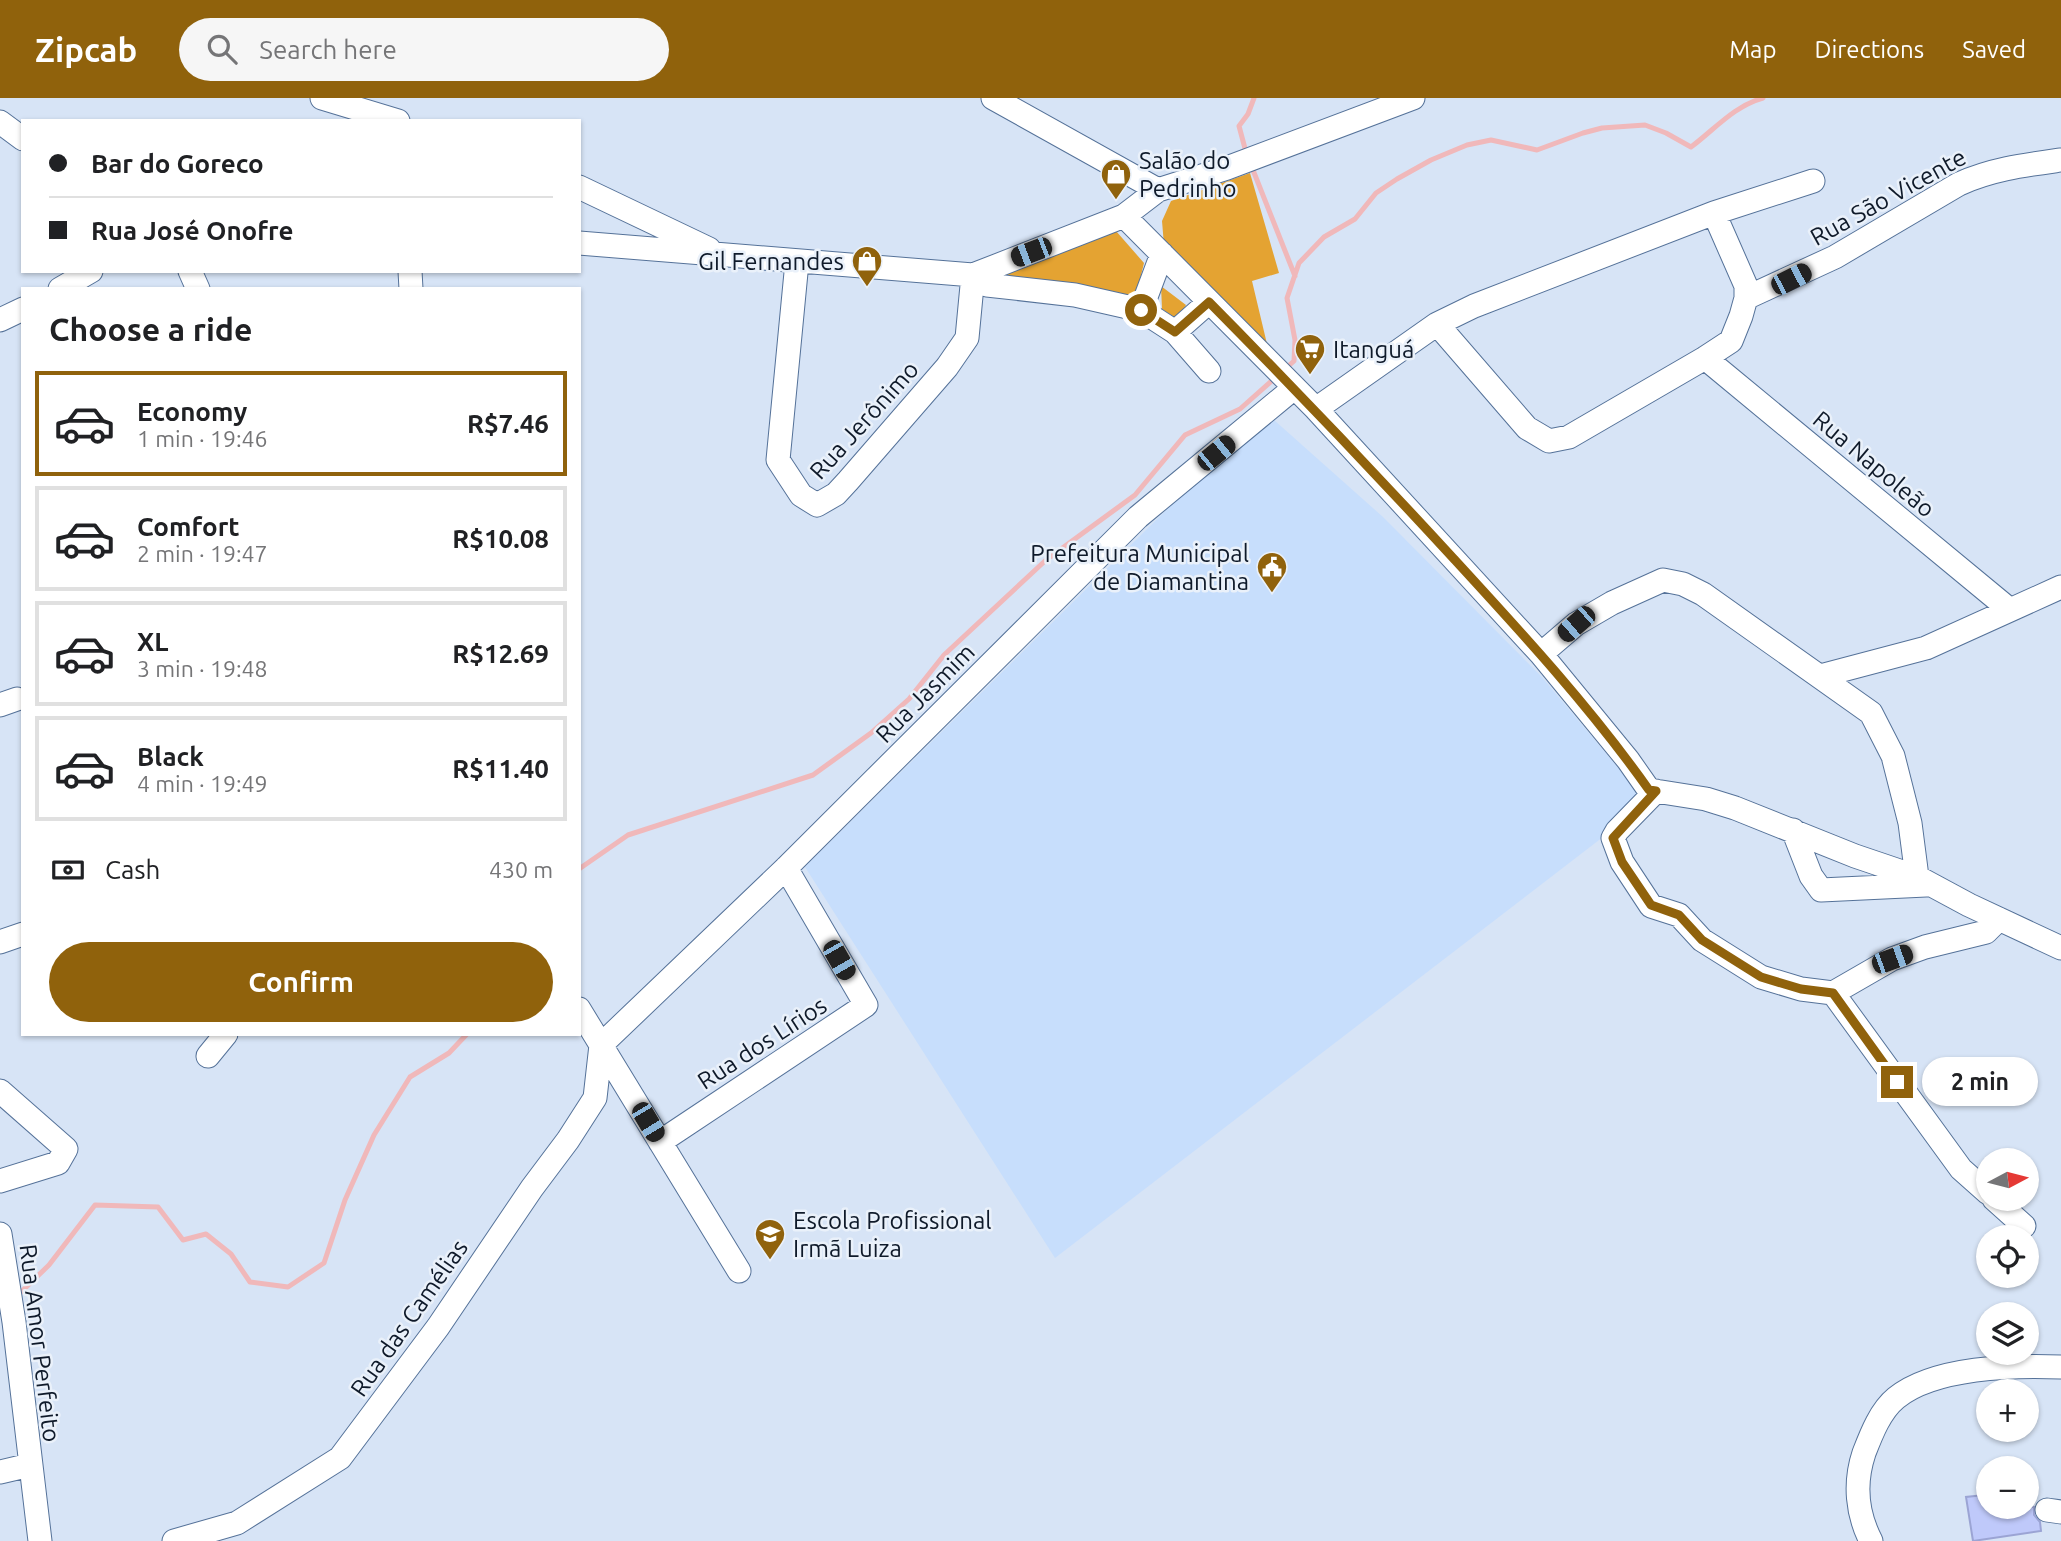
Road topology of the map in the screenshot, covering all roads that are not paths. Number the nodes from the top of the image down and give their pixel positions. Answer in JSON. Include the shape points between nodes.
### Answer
{"nodes":[{"id":1,"x":322,"y":98,"type":"edge"},
{"id":2,"x":993,"y":98,"type":"edge"},
{"id":3,"x":1413,"y":98,"type":"edge"},
{"id":4,"x":367,"y":104,"type":"edge"},
{"id":5,"x":1360,"y":108,"type":"edge"},
{"id":6,"x":394,"y":119,"type":"edge"},
{"id":7,"x":0,"y":122,"type":"edge"},
{"id":8,"x":21,"y":138,"type":"edge"},
{"id":9,"x":2061,"y":160,"type":"edge"},
{"id":10,"x":1813,"y":181,"type":"dead end"},
{"id":11,"x":581,"y":188,"type":"edge"},
{"id":12,"x":1158,"y":190,"type":"junction"},
{"id":13,"x":1714,"y":213,"type":"junction"},
{"id":14,"x":1124,"y":216,"type":"junction"},
{"id":15,"x":581,"y":243,"type":"edge"},
{"id":16,"x":1161,"y":254,"type":"junction"},
{"id":17,"x":722,"y":255,"type":"junction"},
{"id":18,"x":797,"y":262,"type":"junction"},
{"id":19,"x":88,"y":273,"type":"edge"},
{"id":20,"x":973,"y":275,"type":"junction"},
{"id":21,"x":63,"y":287,"type":"edge"},
{"id":22,"x":1746,"y":298,"type":"junction"},
{"id":23,"x":1209,"y":302,"type":"junction"},
{"id":24,"x":21,"y":310,"type":"edge"},
{"id":25,"x":1141,"y":310,"type":"junction"},
{"id":26,"x":0,"y":320,"type":"edge"},
{"id":27,"x":1437,"y":324,"type":"junction"},
{"id":28,"x":1175,"y":332,"type":"junction"},
{"id":29,"x":1705,"y":358,"type":"junction"},
{"id":30,"x":1209,"y":372,"type":"dead end"},
{"id":31,"x":1291,"y":385,"type":"junction"},
{"id":32,"x":1316,"y":410,"type":"junction"},
{"id":33,"x":2061,"y":587,"type":"edge"},
{"id":34,"x":2010,"y":610,"type":"junction"},
{"id":35,"x":1541,"y":654,"type":"junction"},
{"id":36,"x":1820,"y":676,"type":"junction"},
{"id":37,"x":1656,"y":791,"type":"junction"},
{"id":38,"x":1793,"y":830,"type":"junction"},
{"id":39,"x":786,"y":868,"type":"junction"},
{"id":40,"x":1924,"y":881,"type":"junction"},
{"id":41,"x":1999,"y":919,"type":"junction"},
{"id":42,"x":21,"y":935,"type":"edge"},
{"id":43,"x":0,"y":942,"type":"edge"},
{"id":44,"x":2061,"y":948,"type":"edge"},
{"id":45,"x":1833,"y":993,"type":"junction"},
{"id":46,"x":581,"y":1012,"type":"edge"},
{"id":47,"x":224,"y":1036,"type":"edge"},
{"id":48,"x":601,"y":1045,"type":"junction"},
{"id":49,"x":208,"y":1056,"type":"dead end"},
{"id":50,"x":0,"y":1090,"type":"edge"},
{"id":51,"x":660,"y":1142,"type":"junction"},
{"id":52,"x":0,"y":1181,"type":"edge"},
{"id":53,"x":1976,"y":1182,"type":"edge"},
{"id":54,"x":2007,"y":1211,"type":"edge"},
{"id":55,"x":2023,"y":1225,"type":"edge"},
{"id":56,"x":0,"y":1234,"type":"edge"},
{"id":57,"x":739,"y":1271,"type":"dead end"},
{"id":58,"x":2061,"y":1367,"type":"edge"},
{"id":59,"x":30,"y":1465,"type":"junction"},
{"id":60,"x":0,"y":1472,"type":"edge"},
{"id":61,"x":238,"y":1532,"type":"edge"},
{"id":62,"x":40,"y":1541,"type":"edge"},
{"id":63,"x":174,"y":1541,"type":"edge"},
{"id":64,"x":1871,"y":1541,"type":"edge"}],
"edges":[{"from":1,"to":4,"type":"street"},
{"from":2,"to":12,"type":"street"},
{"from":3,"to":5,"type":"street"},
{"from":4,"to":6,"type":"street"},
{"from":5,"to":12,"type":"street","via":[[1247,159]]},
{"from":7,"to":8,"type":"street"},
{"from":9,"to":22,"type":"street","name":"Rua São Vicente","via":[[1980,174],[1835,257]]},
{"from":10,"to":13,"type":"street"},
{"from":11,"to":17,"type":"street"},
{"from":12,"to":14,"type":"street"},
{"from":13,"to":22,"type":"street"},
{"from":13,"to":27,"type":"street"},
{"from":14,"to":16,"type":"street"},
{"from":14,"to":20,"type":"street"},
{"from":15,"to":17,"type":"street"},
{"from":16,"to":23,"type":"street"},
{"from":16,"to":25,"type":"street"},
{"from":17,"to":18,"type":"street"},
{"from":18,"to":20,"type":"street"},
{"from":18,"to":20,"type":"street","name":"Rua Jerônimo","via":[[778,460],[801,495],[817,505],[836,494],[967,338]]},
{"from":19,"to":21,"type":"street"},
{"from":20,"to":25,"type":"street","via":[[987,285],[1075,295]]},
{"from":22,"to":29,"type":"street","via":[[1731,341]]},
{"from":23,"to":28,"type":"street"},
{"from":23,"to":31,"type":"street"},
{"from":24,"to":26,"type":"street"},
{"from":25,"to":28,"type":"street"},
{"from":27,"to":29,"type":"street","via":[[1527,428],[1549,441],[1569,437]]},
{"from":27,"to":32,"type":"street"},
{"from":28,"to":30,"type":"street"},
{"from":29,"to":34,"type":"street","name":"Rua Napoleão"},
{"from":31,"to":32,"type":"street"},
{"from":31,"to":39,"type":"street","name":"Rua Jasmim","via":[[1138,517]]},
{"from":32,"to":35,"type":"street"},
{"from":33,"to":34,"type":"street"},
{"from":34,"to":36,"type":"street","via":[[1926,648]]},
{"from":35,"to":36,"type":"street","via":[[1576,624],[1663,580],[1703,594]]},
{"from":35,"to":37,"type":"street","via":[[1649,790]]},
{"from":36,"to":40,"type":"street","via":[[1871,713],[1893,755]]},
{"from":37,"to":38,"type":"street","via":[[1716,802]]},
{"from":37,"to":45,"type":"street","via":[[1613,838],[1622,862],[1651,905],[1679,915],[1702,940],[1761,977]]},
{"from":38,"to":40,"type":"street"},
{"from":38,"to":40,"type":"street","via":[[1821,890]]},
{"from":39,"to":48,"type":"street","name":"Rua Jasmim"},
{"from":39,"to":51,"type":"street","name":"Rua dos Lírios","via":[[866,1005]]},
{"from":40,"to":41,"type":"street"},
{"from":41,"to":44,"type":"street"},
{"from":41,"to":45,"type":"street","via":[[1986,932],[1892,959]]},
{"from":42,"to":43,"type":"street"},
{"from":45,"to":53,"type":"street","via":[[1961,1169]]},
{"from":46,"to":48,"type":"street"},
{"from":47,"to":49,"type":"street"},
{"from":48,"to":51,"type":"street"},
{"from":48,"to":61,"type":"street","name":"Rua das Camélias","via":[[595,1098],[438,1327],[340,1458]]},
{"from":50,"to":52,"type":"street","via":[[66,1149],[58,1163]]},
{"from":51,"to":57,"type":"street"},
{"from":54,"to":55,"type":"street"},
{"from":56,"to":59,"type":"street","name":"Rua Amor Perfeito"},
{"from":58,"to":64,"type":"street","via":[[1974,1369],[1911,1388],[1894,1399],[1870,1436],[1862,1461],[1858,1508]]},
{"from":59,"to":60,"type":"street"},
{"from":59,"to":62,"type":"street","name":"Rua Amor Perfeito"},
{"from":61,"to":63,"type":"street","name":"Rua das Camélias"}]}
